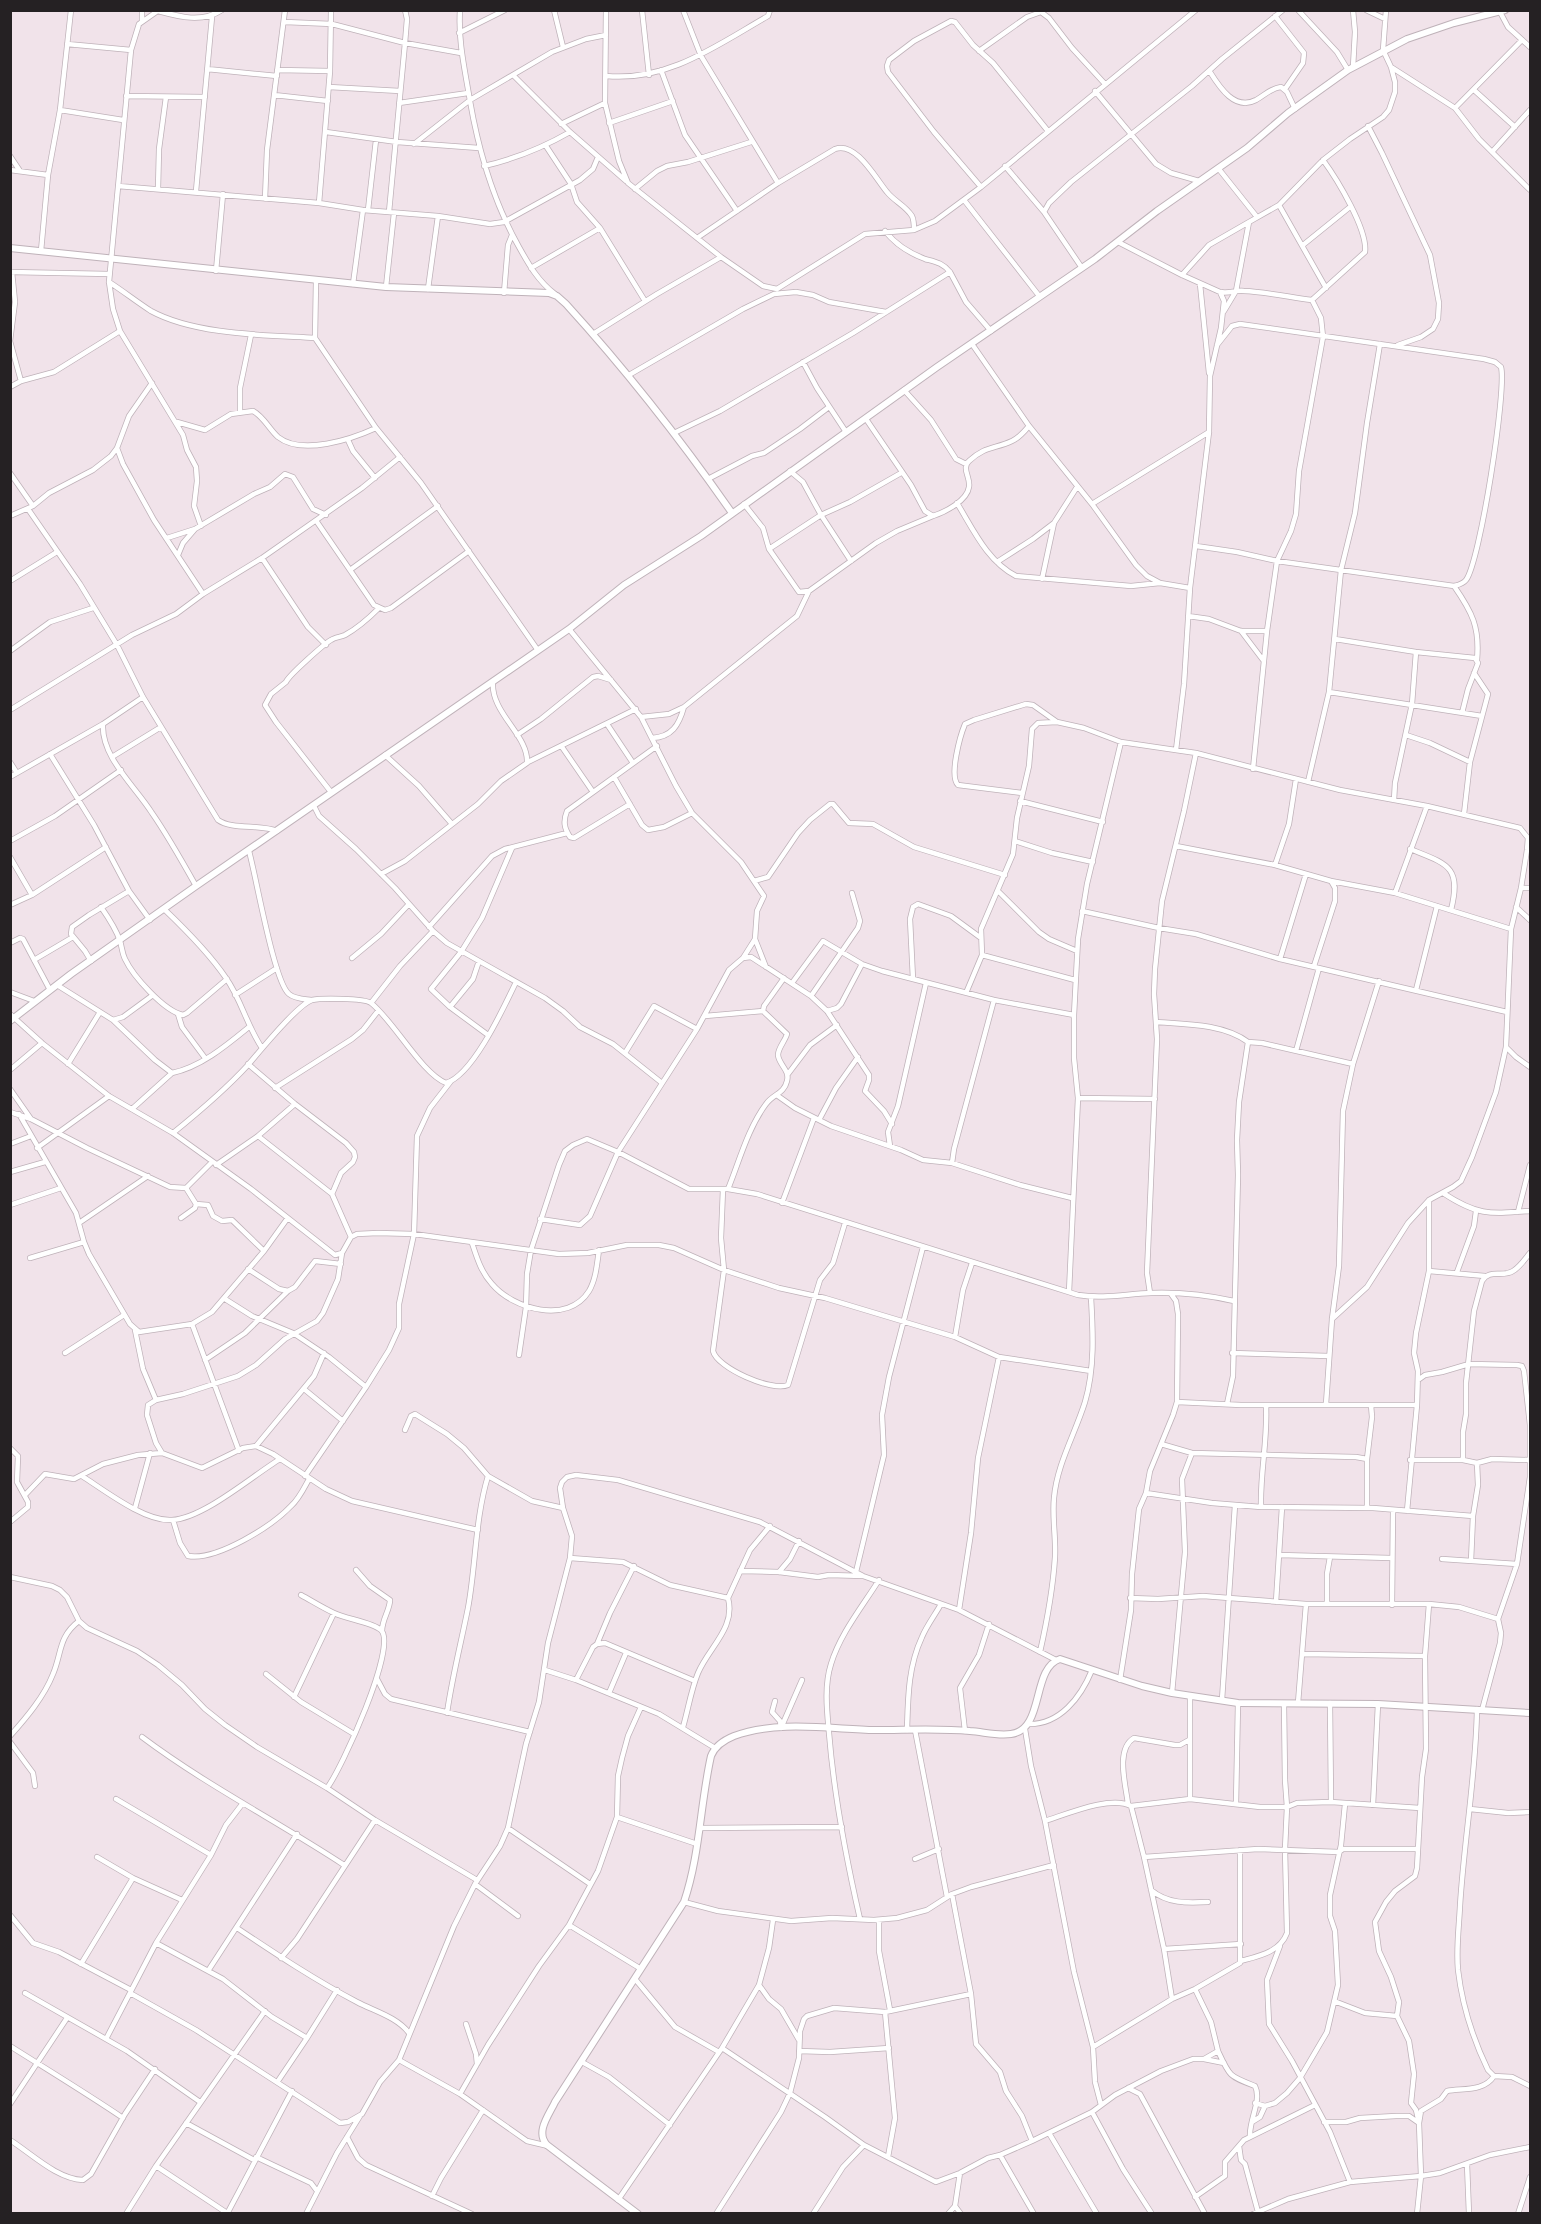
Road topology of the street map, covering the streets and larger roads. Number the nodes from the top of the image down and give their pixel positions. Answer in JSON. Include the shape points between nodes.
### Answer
{"nodes":[{"id":1,"x":71,"y":10,"type":"edge"},
{"id":2,"x":142,"y":10,"type":"edge"},
{"id":3,"x":222,"y":10,"type":"edge"},
{"id":4,"x":285,"y":10,"type":"edge"},
{"id":5,"x":331,"y":10,"type":"edge"},
{"id":6,"x":405,"y":10,"type":"edge"},
{"id":7,"x":460,"y":10,"type":"edge"},
{"id":8,"x":505,"y":10,"type":"edge"},
{"id":9,"x":554,"y":10,"type":"edge"},
{"id":10,"x":606,"y":10,"type":"edge"},
{"id":11,"x":642,"y":10,"type":"edge"},
{"id":12,"x":683,"y":10,"type":"edge"},
{"id":13,"x":770,"y":10,"type":"edge"},
{"id":14,"x":1283,"y":10,"type":"edge"},
{"id":15,"x":1298,"y":10,"type":"edge"},
{"id":16,"x":1353,"y":10,"type":"edge"},
{"id":17,"x":1386,"y":10,"type":"edge"},
{"id":18,"x":158,"y":11,"type":"edge"},
{"id":19,"x":1193,"y":11,"type":"edge"},
{"id":20,"x":1366,"y":11,"type":"edge"},
{"id":21,"x":1502,"y":11,"type":"edge"},
{"id":22,"x":1275,"y":16,"type":"junction"},
{"id":23,"x":212,"y":17,"type":"junction"},
{"id":24,"x":1354,"y":18,"type":"junction"},
{"id":25,"x":1385,"y":19,"type":"junction"},
{"id":26,"x":142,"y":21,"type":"junction"},
{"id":27,"x":285,"y":22,"type":"junction"},
{"id":28,"x":332,"y":24,"type":"junction"},
{"id":29,"x":459,"y":33,"type":"junction"},
{"id":30,"x":606,"y":35,"type":"junction"},
{"id":31,"x":1522,"y":40,"type":"junction"},
{"id":32,"x":405,"y":43,"type":"junction"},
{"id":33,"x":67,"y":44,"type":"junction"},
{"id":34,"x":563,"y":47,"type":"junction"},
{"id":35,"x":1530,"y":47,"type":"edge"},
{"id":36,"x":131,"y":50,"type":"junction"},
{"id":37,"x":1383,"y":50,"type":"junction"},
{"id":38,"x":979,"y":51,"type":"junction"},
{"id":39,"x":461,"y":52,"type":"junction"},
{"id":40,"x":701,"y":56,"type":"junction"},
{"id":41,"x":1391,"y":67,"type":"junction"},
{"id":42,"x":1350,"y":68,"type":"junction"},
{"id":43,"x":207,"y":69,"type":"junction"},
{"id":44,"x":661,"y":70,"type":"junction"},
{"id":45,"x":330,"y":71,"type":"junction"},
{"id":46,"x":1210,"y":72,"type":"junction"},
{"id":47,"x":277,"y":73,"type":"junction"},
{"id":48,"x":606,"y":75,"type":"junction"},
{"id":49,"x":649,"y":75,"type":"junction"},
{"id":50,"x":514,"y":76,"type":"junction"},
{"id":51,"x":1105,"y":84,"type":"junction"},
{"id":52,"x":329,"y":87,"type":"junction"},
{"id":53,"x":1284,"y":89,"type":"junction"},
{"id":54,"x":1474,"y":90,"type":"junction"},
{"id":55,"x":400,"y":91,"type":"junction"},
{"id":56,"x":1095,"y":91,"type":"junction"},
{"id":57,"x":468,"y":93,"type":"junction"},
{"id":58,"x":274,"y":94,"type":"junction"},
{"id":59,"x":126,"y":96,"type":"junction"},
{"id":60,"x":166,"y":97,"type":"junction"},
{"id":61,"x":205,"y":98,"type":"junction"},
{"id":62,"x":470,"y":100,"type":"junction"},
{"id":63,"x":328,"y":101,"type":"junction"},
{"id":64,"x":673,"y":101,"type":"junction"},
{"id":65,"x":605,"y":102,"type":"junction"},
{"id":66,"x":399,"y":103,"type":"junction"},
{"id":67,"x":1455,"y":108,"type":"junction"},
{"id":68,"x":1295,"y":109,"type":"junction"},
{"id":69,"x":60,"y":110,"type":"junction"},
{"id":70,"x":1530,"y":110,"type":"edge"},
{"id":71,"x":123,"y":120,"type":"junction"},
{"id":72,"x":609,"y":123,"type":"junction"},
{"id":73,"x":561,"y":124,"type":"junction"},
{"id":74,"x":1368,"y":126,"type":"junction"},
{"id":75,"x":1515,"y":127,"type":"junction"},
{"id":76,"x":1048,"y":131,"type":"junction"},
{"id":77,"x":326,"y":132,"type":"junction"},
{"id":78,"x":570,"y":132,"type":"junction"},
{"id":79,"x":1130,"y":135,"type":"junction"},
{"id":80,"x":376,"y":140,"type":"junction"},
{"id":81,"x":397,"y":142,"type":"junction"},
{"id":82,"x":751,"y":142,"type":"junction"},
{"id":83,"x":414,"y":144,"type":"junction"},
{"id":84,"x":546,"y":146,"type":"junction"},
{"id":85,"x":479,"y":148,"type":"junction"},
{"id":86,"x":1491,"y":152,"type":"junction"},
{"id":87,"x":10,"y":156,"type":"edge"},
{"id":88,"x":598,"y":157,"type":"junction"},
{"id":89,"x":701,"y":158,"type":"junction"},
{"id":90,"x":1323,"y":160,"type":"junction"},
{"id":91,"x":484,"y":166,"type":"junction"},
{"id":92,"x":1005,"y":166,"type":"junction"},
{"id":93,"x":1218,"y":168,"type":"junction"},
{"id":94,"x":10,"y":170,"type":"edge"},
{"id":95,"x":20,"y":171,"type":"junction"},
{"id":96,"x":48,"y":174,"type":"junction"},
{"id":97,"x":1199,"y":181,"type":"junction"},
{"id":98,"x":628,"y":183,"type":"junction"},
{"id":99,"x":778,"y":183,"type":"junction"},
{"id":100,"x":570,"y":184,"type":"junction"},
{"id":101,"x":118,"y":186,"type":"junction"},
{"id":102,"x":981,"y":187,"type":"junction"},
{"id":103,"x":158,"y":189,"type":"junction"},
{"id":104,"x":635,"y":189,"type":"junction"},
{"id":105,"x":1530,"y":190,"type":"edge"},
{"id":106,"x":196,"y":191,"type":"junction"},
{"id":107,"x":223,"y":194,"type":"junction"},
{"id":108,"x":265,"y":199,"type":"junction"},
{"id":109,"x":964,"y":200,"type":"junction"},
{"id":110,"x":319,"y":203,"type":"junction"},
{"id":111,"x":1279,"y":206,"type":"junction"},
{"id":112,"x":1350,"y":207,"type":"junction"},
{"id":113,"x":366,"y":210,"type":"junction"},
{"id":114,"x":737,"y":211,"type":"junction"},
{"id":115,"x":392,"y":212,"type":"junction"},
{"id":116,"x":1044,"y":212,"type":"junction"},
{"id":117,"x":438,"y":216,"type":"junction"},
{"id":118,"x":1257,"y":217,"type":"junction"},
{"id":119,"x":504,"y":222,"type":"junction"},
{"id":120,"x":1249,"y":222,"type":"junction"},
{"id":121,"x":600,"y":228,"type":"junction"},
{"id":122,"x":914,"y":230,"type":"junction"},
{"id":123,"x":885,"y":231,"type":"junction"},
{"id":124,"x":512,"y":235,"type":"junction"},
{"id":125,"x":697,"y":238,"type":"junction"},
{"id":126,"x":1118,"y":242,"type":"junction"},
{"id":127,"x":1303,"y":245,"type":"junction"},
{"id":128,"x":10,"y":248,"type":"edge"},
{"id":129,"x":41,"y":251,"type":"junction"},
{"id":130,"x":721,"y":257,"type":"junction"},
{"id":131,"x":111,"y":258,"type":"junction"},
{"id":132,"x":531,"y":268,"type":"junction"},
{"id":133,"x":1082,"y":268,"type":"junction"},
{"id":134,"x":216,"y":271,"type":"junction"},
{"id":135,"x":11,"y":272,"type":"edge"},
{"id":136,"x":950,"y":272,"type":"junction"},
{"id":137,"x":110,"y":274,"type":"junction"},
{"id":138,"x":1182,"y":275,"type":"junction"},
{"id":139,"x":316,"y":281,"type":"junction"},
{"id":140,"x":109,"y":282,"type":"junction"},
{"id":141,"x":353,"y":284,"type":"junction"},
{"id":142,"x":1200,"y":284,"type":"junction"},
{"id":143,"x":386,"y":287,"type":"junction"},
{"id":144,"x":1326,"y":288,"type":"junction"},
{"id":145,"x":428,"y":289,"type":"junction"},
{"id":146,"x":1236,"y":291,"type":"junction"},
{"id":147,"x":1220,"y":292,"type":"junction"},
{"id":148,"x":504,"y":293,"type":"junction"},
{"id":149,"x":557,"y":296,"type":"junction"},
{"id":150,"x":1040,"y":297,"type":"junction"},
{"id":151,"x":1312,"y":300,"type":"junction"},
{"id":152,"x":645,"y":301,"type":"junction"},
{"id":153,"x":1224,"y":310,"type":"junction"},
{"id":154,"x":886,"y":312,"type":"junction"},
{"id":155,"x":12,"y":319,"type":"edge"},
{"id":156,"x":120,"y":331,"type":"junction"},
{"id":157,"x":991,"y":331,"type":"junction"},
{"id":158,"x":593,"y":334,"type":"junction"},
{"id":159,"x":251,"y":335,"type":"junction"},
{"id":160,"x":1323,"y":337,"type":"junction"},
{"id":161,"x":315,"y":338,"type":"junction"},
{"id":162,"x":972,"y":344,"type":"junction"},
{"id":163,"x":1380,"y":344,"type":"junction"},
{"id":164,"x":1216,"y":345,"type":"junction"},
{"id":165,"x":1395,"y":346,"type":"junction"},
{"id":166,"x":803,"y":362,"type":"junction"},
{"id":167,"x":628,"y":375,"type":"junction"},
{"id":168,"x":1210,"y":376,"type":"junction"},
{"id":169,"x":21,"y":381,"type":"junction"},
{"id":170,"x":152,"y":384,"type":"junction"},
{"id":171,"x":10,"y":387,"type":"edge"},
{"id":172,"x":904,"y":390,"type":"junction"},
{"id":173,"x":829,"y":406,"type":"junction"},
{"id":174,"x":240,"y":412,"type":"junction"},
{"id":175,"x":866,"y":419,"type":"junction"},
{"id":176,"x":177,"y":422,"type":"junction"},
{"id":177,"x":1029,"y":426,"type":"junction"},
{"id":178,"x":376,"y":429,"type":"junction"},
{"id":179,"x":846,"y":432,"type":"junction"},
{"id":180,"x":1209,"y":432,"type":"junction"},
{"id":181,"x":674,"y":433,"type":"junction"},
{"id":182,"x":348,"y":440,"type":"junction"},
{"id":183,"x":117,"y":448,"type":"junction"},
{"id":184,"x":111,"y":456,"type":"junction"},
{"id":185,"x":400,"y":457,"type":"junction"},
{"id":186,"x":120,"y":458,"type":"junction"},
{"id":187,"x":966,"y":464,"type":"junction"},
{"id":188,"x":790,"y":471,"type":"junction"},
{"id":189,"x":10,"y":473,"type":"edge"},
{"id":190,"x":901,"y":473,"type":"junction"},
{"id":191,"x":375,"y":478,"type":"junction"},
{"id":192,"x":708,"y":479,"type":"junction"},
{"id":193,"x":1077,"y":487,"type":"junction"},
{"id":194,"x":957,"y":503,"type":"junction"},
{"id":195,"x":744,"y":504,"type":"junction"},
{"id":196,"x":1092,"y":504,"type":"junction"},
{"id":197,"x":438,"y":506,"type":"junction"},
{"id":198,"x":31,"y":507,"type":"junction"},
{"id":199,"x":732,"y":513,"type":"junction"},
{"id":200,"x":326,"y":515,"type":"junction"},
{"id":201,"x":820,"y":515,"type":"junction"},
{"id":202,"x":10,"y":516,"type":"edge"},
{"id":203,"x":933,"y":516,"type":"junction"},
{"id":204,"x":317,"y":522,"type":"junction"},
{"id":205,"x":1053,"y":523,"type":"junction"},
{"id":206,"x":201,"y":526,"type":"junction"},
{"id":207,"x":195,"y":529,"type":"junction"},
{"id":208,"x":167,"y":538,"type":"junction"},
{"id":209,"x":1196,"y":546,"type":"junction"},
{"id":210,"x":769,"y":549,"type":"junction"},
{"id":211,"x":469,"y":551,"type":"junction"},
{"id":212,"x":57,"y":552,"type":"junction"},
{"id":213,"x":178,"y":555,"type":"junction"},
{"id":214,"x":262,"y":558,"type":"junction"},
{"id":215,"x":850,"y":561,"type":"junction"},
{"id":216,"x":997,"y":561,"type":"junction"},
{"id":217,"x":1277,"y":561,"type":"junction"},
{"id":218,"x":350,"y":570,"type":"junction"},
{"id":219,"x":1341,"y":570,"type":"junction"},
{"id":220,"x":1042,"y":579,"type":"junction"},
{"id":221,"x":11,"y":580,"type":"edge"},
{"id":222,"x":1160,"y":583,"type":"junction"},
{"id":223,"x":1454,"y":586,"type":"junction"},
{"id":224,"x":1190,"y":588,"type":"junction"},
{"id":225,"x":809,"y":591,"type":"junction"},
{"id":226,"x":799,"y":592,"type":"junction"},
{"id":227,"x":203,"y":594,"type":"junction"},
{"id":228,"x":803,"y":605,"type":"junction"},
{"id":229,"x":93,"y":608,"type":"junction"},
{"id":230,"x":379,"y":608,"type":"junction"},
{"id":231,"x":1188,"y":616,"type":"junction"},
{"id":232,"x":569,"y":629,"type":"junction"},
{"id":233,"x":1241,"y":631,"type":"junction"},
{"id":234,"x":1267,"y":631,"type":"junction"},
{"id":235,"x":1335,"y":639,"type":"junction"},
{"id":236,"x":117,"y":645,"type":"junction"},
{"id":237,"x":326,"y":645,"type":"junction"},
{"id":238,"x":537,"y":649,"type":"junction"},
{"id":239,"x":10,"y":651,"type":"edge"},
{"id":240,"x":1416,"y":652,"type":"junction"},
{"id":241,"x":1477,"y":660,"type":"junction"},
{"id":242,"x":1264,"y":661,"type":"junction"},
{"id":243,"x":1474,"y":673,"type":"junction"},
{"id":244,"x":610,"y":680,"type":"junction"},
{"id":245,"x":493,"y":681,"type":"junction"},
{"id":246,"x":1329,"y":692,"type":"junction"},
{"id":247,"x":143,"y":697,"type":"junction"},
{"id":248,"x":1412,"y":705,"type":"junction"},
{"id":249,"x":684,"y":707,"type":"junction"},
{"id":250,"x":636,"y":709,"type":"junction"},
{"id":251,"x":10,"y":710,"type":"edge"},
{"id":252,"x":1462,"y":713,"type":"junction"},
{"id":253,"x":1482,"y":716,"type":"junction"},
{"id":254,"x":641,"y":717,"type":"junction"},
{"id":255,"x":1057,"y":722,"type":"junction"},
{"id":256,"x":103,"y":724,"type":"junction"},
{"id":257,"x":607,"y":724,"type":"junction"},
{"id":258,"x":161,"y":727,"type":"junction"},
{"id":259,"x":517,"y":735,"type":"junction"},
{"id":260,"x":1406,"y":735,"type":"junction"},
{"id":261,"x":652,"y":738,"type":"junction"},
{"id":262,"x":1122,"y":742,"type":"junction"},
{"id":263,"x":657,"y":746,"type":"junction"},
{"id":264,"x":562,"y":747,"type":"junction"},
{"id":265,"x":1176,"y":750,"type":"junction"},
{"id":266,"x":1196,"y":753,"type":"junction"},
{"id":267,"x":50,"y":754,"type":"junction"},
{"id":268,"x":385,"y":755,"type":"junction"},
{"id":269,"x":112,"y":757,"type":"junction"},
{"id":270,"x":10,"y":762,"type":"edge"},
{"id":271,"x":528,"y":762,"type":"junction"},
{"id":272,"x":1470,"y":762,"type":"junction"},
{"id":273,"x":633,"y":763,"type":"junction"},
{"id":274,"x":1253,"y":769,"type":"junction"},
{"id":275,"x":121,"y":770,"type":"junction"},
{"id":276,"x":17,"y":773,"type":"junction"},
{"id":277,"x":10,"y":777,"type":"edge"},
{"id":278,"x":614,"y":777,"type":"junction"},
{"id":279,"x":1296,"y":779,"type":"junction"},
{"id":280,"x":1308,"y":782,"type":"junction"},
{"id":281,"x":331,"y":792,"type":"junction"},
{"id":282,"x":593,"y":792,"type":"junction"},
{"id":283,"x":1022,"y":793,"type":"junction"},
{"id":284,"x":78,"y":800,"type":"junction"},
{"id":285,"x":1394,"y":800,"type":"junction"},
{"id":286,"x":1020,"y":801,"type":"junction"},
{"id":287,"x":630,"y":804,"type":"junction"},
{"id":288,"x":314,"y":806,"type":"junction"},
{"id":289,"x":1427,"y":806,"type":"junction"},
{"id":290,"x":692,"y":813,"type":"junction"},
{"id":291,"x":1464,"y":814,"type":"junction"},
{"id":292,"x":1102,"y":822,"type":"junction"},
{"id":293,"x":452,"y":824,"type":"junction"},
{"id":294,"x":277,"y":831,"type":"junction"},
{"id":295,"x":567,"y":833,"type":"junction"},
{"id":296,"x":10,"y":841,"type":"edge"},
{"id":297,"x":1015,"y":841,"type":"junction"},
{"id":298,"x":1176,"y":846,"type":"junction"},
{"id":299,"x":106,"y":848,"type":"junction"},
{"id":300,"x":512,"y":848,"type":"junction"},
{"id":301,"x":1410,"y":849,"type":"junction"},
{"id":302,"x":249,"y":850,"type":"junction"},
{"id":303,"x":10,"y":857,"type":"edge"},
{"id":304,"x":1093,"y":862,"type":"junction"},
{"id":305,"x":1275,"y":865,"type":"junction"},
{"id":306,"x":381,"y":874,"type":"junction"},
{"id":307,"x":1306,"y":874,"type":"junction"},
{"id":308,"x":1005,"y":875,"type":"junction"},
{"id":309,"x":754,"y":881,"type":"junction"},
{"id":310,"x":1331,"y":881,"type":"junction"},
{"id":311,"x":196,"y":886,"type":"junction"},
{"id":312,"x":1521,"y":888,"type":"junction"},
{"id":313,"x":1530,"y":888,"type":"edge"},
{"id":314,"x":129,"y":891,"type":"junction"},
{"id":315,"x":998,"y":891,"type":"junction"},
{"id":316,"x":852,"y":893,"type":"dead end"},
{"id":317,"x":1395,"y":893,"type":"junction"},
{"id":318,"x":32,"y":895,"type":"junction"},
{"id":319,"x":409,"y":904,"type":"junction"},
{"id":320,"x":10,"y":905,"type":"edge"},
{"id":321,"x":1437,"y":906,"type":"junction"},
{"id":322,"x":101,"y":907,"type":"junction"},
{"id":323,"x":1516,"y":907,"type":"junction"},
{"id":324,"x":164,"y":909,"type":"junction"},
{"id":325,"x":1451,"y":910,"type":"junction"},
{"id":326,"x":1082,"y":911,"type":"junction"},
{"id":327,"x":150,"y":920,"type":"junction"},
{"id":328,"x":1530,"y":920,"type":"edge"},
{"id":329,"x":1160,"y":928,"type":"junction"},
{"id":330,"x":431,"y":929,"type":"junction"},
{"id":331,"x":1511,"y":929,"type":"junction"},
{"id":332,"x":73,"y":937,"type":"junction"},
{"id":333,"x":981,"y":938,"type":"junction"},
{"id":334,"x":755,"y":939,"type":"junction"},
{"id":335,"x":120,"y":940,"type":"junction"},
{"id":336,"x":10,"y":943,"type":"edge"},
{"id":337,"x":1077,"y":951,"type":"junction"},
{"id":338,"x":461,"y":952,"type":"junction"},
{"id":339,"x":842,"y":953,"type":"junction"},
{"id":340,"x":982,"y":955,"type":"junction"},
{"id":341,"x":352,"y":958,"type":"dead end"},
{"id":342,"x":743,"y":958,"type":"junction"},
{"id":343,"x":1280,"y":959,"type":"junction"},
{"id":344,"x":34,"y":960,"type":"junction"},
{"id":345,"x":90,"y":961,"type":"junction"},
{"id":346,"x":479,"y":961,"type":"junction"},
{"id":347,"x":862,"y":964,"type":"junction"},
{"id":348,"x":766,"y":967,"type":"junction"},
{"id":349,"x":1317,"y":967,"type":"junction"},
{"id":350,"x":277,"y":968,"type":"junction"},
{"id":351,"x":784,"y":978,"type":"junction"},
{"id":352,"x":227,"y":979,"type":"junction"},
{"id":353,"x":913,"y":979,"type":"junction"},
{"id":354,"x":1075,"y":980,"type":"junction"},
{"id":355,"x":1379,"y":981,"type":"junction"},
{"id":356,"x":516,"y":982,"type":"junction"},
{"id":357,"x":792,"y":983,"type":"junction"},
{"id":358,"x":926,"y":983,"type":"junction"},
{"id":359,"x":57,"y":985,"type":"junction"},
{"id":360,"x":50,"y":990,"type":"junction"},
{"id":361,"x":1416,"y":990,"type":"junction"},
{"id":362,"x":10,"y":992,"type":"edge"},
{"id":363,"x":966,"y":993,"type":"junction"},
{"id":364,"x":235,"y":994,"type":"junction"},
{"id":365,"x":153,"y":995,"type":"junction"},
{"id":366,"x":811,"y":996,"type":"junction"},
{"id":367,"x":311,"y":1000,"type":"junction"},
{"id":368,"x":994,"y":1000,"type":"junction"},
{"id":369,"x":34,"y":1001,"type":"junction"},
{"id":370,"x":371,"y":1003,"type":"junction"},
{"id":371,"x":450,"y":1007,"type":"junction"},
{"id":372,"x":378,"y":1011,"type":"junction"},
{"id":373,"x":763,"y":1011,"type":"junction"},
{"id":374,"x":827,"y":1011,"type":"junction"},
{"id":375,"x":100,"y":1012,"type":"junction"},
{"id":376,"x":1507,"y":1012,"type":"junction"},
{"id":377,"x":178,"y":1014,"type":"junction"},
{"id":378,"x":705,"y":1016,"type":"junction"},
{"id":379,"x":1074,"y":1016,"type":"junction"},
{"id":380,"x":12,"y":1018,"type":"edge"},
{"id":381,"x":113,"y":1020,"type":"junction"},
{"id":382,"x":1157,"y":1022,"type":"junction"},
{"id":383,"x":837,"y":1025,"type":"junction"},
{"id":384,"x":249,"y":1028,"type":"junction"},
{"id":385,"x":697,"y":1029,"type":"junction"},
{"id":386,"x":488,"y":1035,"type":"junction"},
{"id":387,"x":1248,"y":1042,"type":"junction"},
{"id":388,"x":42,"y":1043,"type":"junction"},
{"id":389,"x":1506,"y":1047,"type":"junction"},
{"id":390,"x":262,"y":1048,"type":"junction"},
{"id":391,"x":1296,"y":1051,"type":"junction"},
{"id":392,"x":625,"y":1053,"type":"junction"},
{"id":393,"x":858,"y":1057,"type":"junction"},
{"id":394,"x":205,"y":1058,"type":"junction"},
{"id":395,"x":68,"y":1064,"type":"junction"},
{"id":396,"x":248,"y":1064,"type":"junction"},
{"id":397,"x":1353,"y":1064,"type":"junction"},
{"id":398,"x":1530,"y":1067,"type":"edge"},
{"id":399,"x":10,"y":1070,"type":"edge"},
{"id":400,"x":172,"y":1073,"type":"junction"},
{"id":401,"x":788,"y":1074,"type":"junction"},
{"id":402,"x":451,"y":1081,"type":"junction"},
{"id":403,"x":662,"y":1083,"type":"junction"},
{"id":404,"x":275,"y":1088,"type":"junction"},
{"id":405,"x":10,"y":1089,"type":"edge"},
{"id":406,"x":109,"y":1096,"type":"junction"},
{"id":407,"x":778,"y":1096,"type":"junction"},
{"id":408,"x":1078,"y":1098,"type":"junction"},
{"id":409,"x":1155,"y":1099,"type":"junction"},
{"id":410,"x":294,"y":1104,"type":"junction"},
{"id":411,"x":132,"y":1109,"type":"junction"},
{"id":412,"x":10,"y":1112,"type":"edge"},
{"id":413,"x":19,"y":1114,"type":"junction"},
{"id":414,"x":31,"y":1119,"type":"junction"},
{"id":415,"x":817,"y":1119,"type":"junction"},
{"id":416,"x":892,"y":1124,"type":"junction"},
{"id":417,"x":58,"y":1133,"type":"junction"},
{"id":418,"x":173,"y":1133,"type":"junction"},
{"id":419,"x":31,"y":1136,"type":"junction"},
{"id":420,"x":258,"y":1136,"type":"junction"},
{"id":421,"x":10,"y":1144,"type":"edge"},
{"id":422,"x":890,"y":1146,"type":"junction"},
{"id":423,"x":37,"y":1148,"type":"junction"},
{"id":424,"x":618,"y":1152,"type":"junction"},
{"id":425,"x":45,"y":1162,"type":"junction"},
{"id":426,"x":952,"y":1163,"type":"junction"},
{"id":427,"x":214,"y":1164,"type":"junction"},
{"id":428,"x":1530,"y":1165,"type":"edge"},
{"id":429,"x":10,"y":1172,"type":"edge"},
{"id":430,"x":148,"y":1176,"type":"junction"},
{"id":431,"x":62,"y":1188,"type":"junction"},
{"id":432,"x":186,"y":1188,"type":"junction"},
{"id":433,"x":725,"y":1189,"type":"junction"},
{"id":434,"x":1443,"y":1193,"type":"junction"},
{"id":435,"x":332,"y":1194,"type":"junction"},
{"id":436,"x":1072,"y":1198,"type":"junction"},
{"id":437,"x":1429,"y":1200,"type":"junction"},
{"id":438,"x":782,"y":1203,"type":"junction"},
{"id":439,"x":10,"y":1204,"type":"edge"},
{"id":440,"x":195,"y":1204,"type":"junction"},
{"id":441,"x":1530,"y":1211,"type":"edge"},
{"id":442,"x":1476,"y":1212,"type":"junction"},
{"id":443,"x":1518,"y":1212,"type":"junction"},
{"id":444,"x":181,"y":1218,"type":"dead end"},
{"id":445,"x":287,"y":1219,"type":"junction"},
{"id":446,"x":540,"y":1219,"type":"junction"},
{"id":447,"x":79,"y":1223,"type":"junction"},
{"id":448,"x":845,"y":1223,"type":"junction"},
{"id":449,"x":414,"y":1234,"type":"junction"},
{"id":450,"x":351,"y":1237,"type":"junction"},
{"id":451,"x":84,"y":1242,"type":"junction"},
{"id":452,"x":472,"y":1243,"type":"junction"},
{"id":453,"x":923,"y":1247,"type":"junction"},
{"id":454,"x":531,"y":1250,"type":"junction"},
{"id":455,"x":599,"y":1250,"type":"junction"},
{"id":456,"x":264,"y":1251,"type":"junction"},
{"id":457,"x":342,"y":1253,"type":"junction"},
{"id":458,"x":1530,"y":1253,"type":"edge"},
{"id":459,"x":30,"y":1258,"type":"dead end"},
{"id":460,"x":972,"y":1263,"type":"junction"},
{"id":461,"x":341,"y":1264,"type":"junction"},
{"id":462,"x":248,"y":1269,"type":"junction"},
{"id":463,"x":724,"y":1270,"type":"junction"},
{"id":464,"x":1430,"y":1271,"type":"junction"},
{"id":465,"x":1457,"y":1272,"type":"junction"},
{"id":466,"x":1485,"y":1276,"type":"junction"},
{"id":467,"x":288,"y":1291,"type":"junction"},
{"id":468,"x":1069,"y":1292,"type":"junction"},
{"id":469,"x":1150,"y":1293,"type":"junction"},
{"id":470,"x":1171,"y":1294,"type":"junction"},
{"id":471,"x":814,"y":1296,"type":"junction"},
{"id":472,"x":1091,"y":1297,"type":"junction"},
{"id":473,"x":225,"y":1299,"type":"junction"},
{"id":474,"x":1234,"y":1301,"type":"junction"},
{"id":475,"x":526,"y":1307,"type":"junction"},
{"id":476,"x":124,"y":1315,"type":"junction"},
{"id":477,"x":261,"y":1319,"type":"junction"},
{"id":478,"x":1332,"y":1319,"type":"junction"},
{"id":479,"x":903,"y":1320,"type":"junction"},
{"id":480,"x":192,"y":1324,"type":"junction"},
{"id":481,"x":135,"y":1330,"type":"junction"},
{"id":482,"x":293,"y":1334,"type":"junction"},
{"id":483,"x":955,"y":1337,"type":"junction"},
{"id":484,"x":65,"y":1353,"type":"dead end"},
{"id":485,"x":324,"y":1353,"type":"junction"},
{"id":486,"x":1232,"y":1353,"type":"junction"},
{"id":487,"x":519,"y":1355,"type":"dead end"},
{"id":488,"x":1329,"y":1356,"type":"junction"},
{"id":489,"x":999,"y":1357,"type":"junction"},
{"id":490,"x":205,"y":1360,"type":"junction"},
{"id":491,"x":1469,"y":1364,"type":"junction"},
{"id":492,"x":1091,"y":1371,"type":"junction"},
{"id":493,"x":1418,"y":1380,"type":"junction"},
{"id":494,"x":214,"y":1385,"type":"junction"},
{"id":495,"x":366,"y":1387,"type":"junction"},
{"id":496,"x":304,"y":1389,"type":"junction"},
{"id":497,"x":156,"y":1400,"type":"junction"},
{"id":498,"x":1177,"y":1402,"type":"junction"},
{"id":499,"x":1227,"y":1404,"type":"junction"},
{"id":500,"x":1326,"y":1404,"type":"junction"},
{"id":501,"x":1266,"y":1405,"type":"junction"},
{"id":502,"x":1371,"y":1405,"type":"junction"},
{"id":503,"x":1417,"y":1405,"type":"junction"},
{"id":504,"x":343,"y":1421,"type":"junction"},
{"id":505,"x":405,"y":1430,"type":"dead end"},
{"id":506,"x":1161,"y":1444,"type":"junction"},
{"id":507,"x":256,"y":1446,"type":"junction"},
{"id":508,"x":10,"y":1448,"type":"edge"},
{"id":509,"x":239,"y":1451,"type":"junction"},
{"id":510,"x":150,"y":1453,"type":"junction"},
{"id":511,"x":162,"y":1453,"type":"junction"},
{"id":512,"x":1192,"y":1453,"type":"junction"},
{"id":513,"x":1264,"y":1454,"type":"junction"},
{"id":514,"x":280,"y":1459,"type":"junction"},
{"id":515,"x":1367,"y":1459,"type":"junction"},
{"id":516,"x":1410,"y":1460,"type":"junction"},
{"id":517,"x":1463,"y":1460,"type":"junction"},
{"id":518,"x":1529,"y":1460,"type":"edge"},
{"id":519,"x":1477,"y":1463,"type":"junction"},
{"id":520,"x":82,"y":1476,"type":"junction"},
{"id":521,"x":488,"y":1476,"type":"junction"},
{"id":522,"x":307,"y":1477,"type":"junction"},
{"id":523,"x":1146,"y":1493,"type":"junction"},
{"id":524,"x":24,"y":1495,"type":"junction"},
{"id":525,"x":1184,"y":1500,"type":"junction"},
{"id":526,"x":1235,"y":1505,"type":"junction"},
{"id":527,"x":1261,"y":1507,"type":"junction"},
{"id":528,"x":1282,"y":1507,"type":"junction"},
{"id":529,"x":135,"y":1508,"type":"junction"},
{"id":530,"x":563,"y":1508,"type":"junction"},
{"id":531,"x":1367,"y":1508,"type":"junction"},
{"id":532,"x":1393,"y":1511,"type":"junction"},
{"id":533,"x":1407,"y":1511,"type":"junction"},
{"id":534,"x":1473,"y":1516,"type":"junction"},
{"id":535,"x":173,"y":1520,"type":"junction"},
{"id":536,"x":10,"y":1522,"type":"edge"},
{"id":537,"x":770,"y":1527,"type":"junction"},
{"id":538,"x":477,"y":1530,"type":"junction"},
{"id":539,"x":799,"y":1541,"type":"junction"},
{"id":540,"x":1280,"y":1555,"type":"junction"},
{"id":541,"x":1330,"y":1557,"type":"junction"},
{"id":542,"x":570,"y":1558,"type":"junction"},
{"id":543,"x":1391,"y":1558,"type":"junction"},
{"id":544,"x":1442,"y":1559,"type":"dead end"},
{"id":545,"x":1471,"y":1561,"type":"junction"},
{"id":546,"x":1518,"y":1564,"type":"junction"},
{"id":547,"x":634,"y":1566,"type":"junction"},
{"id":548,"x":356,"y":1570,"type":"dead end"},
{"id":549,"x":740,"y":1571,"type":"junction"},
{"id":550,"x":779,"y":1572,"type":"junction"},
{"id":551,"x":856,"y":1572,"type":"junction"},
{"id":552,"x":863,"y":1576,"type":"junction"},
{"id":553,"x":10,"y":1577,"type":"edge"},
{"id":554,"x":879,"y":1580,"type":"junction"},
{"id":555,"x":301,"y":1595,"type":"dead end"},
{"id":556,"x":1229,"y":1597,"type":"junction"},
{"id":557,"x":728,"y":1598,"type":"junction"},
{"id":558,"x":1130,"y":1598,"type":"junction"},
{"id":559,"x":1181,"y":1598,"type":"junction"},
{"id":560,"x":1276,"y":1602,"type":"junction"},
{"id":561,"x":1327,"y":1603,"type":"junction"},
{"id":562,"x":941,"y":1604,"type":"junction"},
{"id":563,"x":1306,"y":1604,"type":"junction"},
{"id":564,"x":1429,"y":1604,"type":"junction"},
{"id":565,"x":1392,"y":1605,"type":"junction"},
{"id":566,"x":959,"y":1610,"type":"junction"},
{"id":567,"x":334,"y":1613,"type":"junction"},
{"id":568,"x":1498,"y":1619,"type":"junction"},
{"id":569,"x":79,"y":1621,"type":"junction"},
{"id":570,"x":988,"y":1624,"type":"junction"},
{"id":571,"x":382,"y":1631,"type":"junction"},
{"id":572,"x":597,"y":1644,"type":"junction"},
{"id":573,"x":1040,"y":1652,"type":"junction"},
{"id":574,"x":626,"y":1653,"type":"junction"},
{"id":575,"x":1303,"y":1654,"type":"junction"},
{"id":576,"x":1425,"y":1656,"type":"junction"},
{"id":577,"x":1056,"y":1660,"type":"junction"},
{"id":578,"x":1092,"y":1670,"type":"junction"},
{"id":579,"x":545,"y":1671,"type":"junction"},
{"id":580,"x":266,"y":1674,"type":"dead end"},
{"id":581,"x":377,"y":1679,"type":"junction"},
{"id":582,"x":576,"y":1680,"type":"junction"},
{"id":583,"x":802,"y":1680,"type":"dead end"},
{"id":584,"x":1120,"y":1680,"type":"junction"},
{"id":585,"x":695,"y":1681,"type":"junction"},
{"id":586,"x":609,"y":1693,"type":"junction"},
{"id":587,"x":1172,"y":1693,"type":"junction"},
{"id":588,"x":294,"y":1696,"type":"junction"},
{"id":589,"x":1190,"y":1696,"type":"junction"},
{"id":590,"x":1222,"y":1700,"type":"junction"},
{"id":591,"x":776,"y":1701,"type":"dead end"},
{"id":592,"x":1238,"y":1703,"type":"junction"},
{"id":593,"x":1299,"y":1703,"type":"junction"},
{"id":594,"x":1329,"y":1703,"type":"junction"},
{"id":595,"x":1284,"y":1704,"type":"junction"},
{"id":596,"x":1378,"y":1704,"type":"junction"},
{"id":597,"x":1426,"y":1706,"type":"junction"},
{"id":598,"x":642,"y":1707,"type":"junction"},
{"id":599,"x":1480,"y":1710,"type":"junction"},
{"id":600,"x":447,"y":1713,"type":"junction"},
{"id":601,"x":1530,"y":1713,"type":"edge"},
{"id":602,"x":1027,"y":1726,"type":"junction"},
{"id":603,"x":683,"y":1727,"type":"junction"},
{"id":604,"x":781,"y":1728,"type":"junction"},
{"id":605,"x":829,"y":1729,"type":"junction"},
{"id":606,"x":907,"y":1730,"type":"junction"},
{"id":607,"x":915,"y":1730,"type":"junction"},
{"id":608,"x":965,"y":1731,"type":"junction"},
{"id":609,"x":530,"y":1732,"type":"junction"},
{"id":610,"x":354,"y":1734,"type":"junction"},
{"id":611,"x":10,"y":1736,"type":"edge"},
{"id":612,"x":142,"y":1737,"type":"dead end"},
{"id":613,"x":1189,"y":1740,"type":"junction"},
{"id":614,"x":10,"y":1742,"type":"edge"},
{"id":615,"x":715,"y":1748,"type":"junction"},
{"id":616,"x":35,"y":1786,"type":"dead end"},
{"id":617,"x":327,"y":1788,"type":"junction"},
{"id":618,"x":116,"y":1799,"type":"dead end"},
{"id":619,"x":1190,"y":1799,"type":"junction"},
{"id":620,"x":1331,"y":1802,"type":"junction"},
{"id":621,"x":243,"y":1803,"type":"junction"},
{"id":622,"x":1236,"y":1804,"type":"junction"},
{"id":623,"x":1345,"y":1804,"type":"junction"},
{"id":624,"x":1130,"y":1805,"type":"junction"},
{"id":625,"x":1373,"y":1805,"type":"junction"},
{"id":626,"x":1287,"y":1807,"type":"junction"},
{"id":627,"x":1420,"y":1808,"type":"junction"},
{"id":628,"x":1470,"y":1809,"type":"junction"},
{"id":629,"x":1530,"y":1812,"type":"edge"},
{"id":630,"x":617,"y":1817,"type":"junction"},
{"id":631,"x":375,"y":1820,"type":"junction"},
{"id":632,"x":1045,"y":1821,"type":"junction"},
{"id":633,"x":842,"y":1827,"type":"junction"},
{"id":634,"x":508,"y":1828,"type":"junction"},
{"id":635,"x":701,"y":1828,"type":"junction"},
{"id":636,"x":297,"y":1834,"type":"junction"},
{"id":637,"x":697,"y":1844,"type":"junction"},
{"id":638,"x":939,"y":1849,"type":"junction"},
{"id":639,"x":1285,"y":1849,"type":"junction"},
{"id":640,"x":1418,"y":1849,"type":"junction"},
{"id":641,"x":1240,"y":1850,"type":"junction"},
{"id":642,"x":1339,"y":1852,"type":"junction"},
{"id":643,"x":211,"y":1854,"type":"junction"},
{"id":644,"x":97,"y":1857,"type":"dead end"},
{"id":645,"x":1144,"y":1857,"type":"junction"},
{"id":646,"x":915,"y":1858,"type":"dead end"},
{"id":647,"x":344,"y":1864,"type":"junction"},
{"id":648,"x":1054,"y":1865,"type":"junction"},
{"id":649,"x":133,"y":1878,"type":"junction"},
{"id":650,"x":476,"y":1882,"type":"junction"},
{"id":651,"x":590,"y":1884,"type":"junction"},
{"id":652,"x":1151,"y":1890,"type":"junction"},
{"id":653,"x":949,"y":1896,"type":"junction"},
{"id":654,"x":182,"y":1900,"type":"junction"},
{"id":655,"x":684,"y":1902,"type":"junction"},
{"id":656,"x":1209,"y":1902,"type":"dead end"},
{"id":657,"x":10,"y":1915,"type":"edge"},
{"id":658,"x":518,"y":1916,"type":"dead end"},
{"id":659,"x":860,"y":1919,"type":"junction"},
{"id":660,"x":773,"y":1920,"type":"junction"},
{"id":661,"x":879,"y":1920,"type":"junction"},
{"id":662,"x":569,"y":1925,"type":"junction"},
{"id":663,"x":237,"y":1928,"type":"junction"},
{"id":664,"x":156,"y":1943,"type":"junction"},
{"id":665,"x":1241,"y":1944,"type":"junction"},
{"id":666,"x":1280,"y":1946,"type":"junction"},
{"id":667,"x":1164,"y":1949,"type":"junction"},
{"id":668,"x":281,"y":1958,"type":"junction"},
{"id":669,"x":1241,"y":1961,"type":"junction"},
{"id":670,"x":81,"y":1964,"type":"junction"},
{"id":671,"x":640,"y":1970,"type":"junction"},
{"id":672,"x":208,"y":1971,"type":"junction"},
{"id":673,"x":635,"y":1979,"type":"junction"},
{"id":674,"x":759,"y":1984,"type":"junction"},
{"id":675,"x":1195,"y":1989,"type":"junction"},
{"id":676,"x":337,"y":1990,"type":"junction"},
{"id":677,"x":130,"y":1992,"type":"junction"},
{"id":678,"x":25,"y":1994,"type":"dead end"},
{"id":679,"x":971,"y":1994,"type":"junction"},
{"id":680,"x":1172,"y":2000,"type":"junction"},
{"id":681,"x":1334,"y":2001,"type":"junction"},
{"id":682,"x":264,"y":2011,"type":"junction"},
{"id":683,"x":887,"y":2011,"type":"junction"},
{"id":684,"x":1397,"y":2016,"type":"junction"},
{"id":685,"x":67,"y":2018,"type":"junction"},
{"id":686,"x":466,"y":2024,"type":"dead end"},
{"id":687,"x":409,"y":2033,"type":"junction"},
{"id":688,"x":308,"y":2038,"type":"junction"},
{"id":689,"x":106,"y":2039,"type":"junction"},
{"id":690,"x":799,"y":2040,"type":"junction"},
{"id":691,"x":10,"y":2046,"type":"edge"},
{"id":692,"x":1093,"y":2047,"type":"junction"},
{"id":693,"x":889,"y":2048,"type":"junction"},
{"id":694,"x":720,"y":2050,"type":"junction"},
{"id":695,"x":799,"y":2051,"type":"junction"},
{"id":696,"x":1218,"y":2051,"type":"junction"},
{"id":697,"x":232,"y":2055,"type":"junction"},
{"id":698,"x":1204,"y":2059,"type":"junction"},
{"id":699,"x":399,"y":2060,"type":"junction"},
{"id":700,"x":582,"y":2062,"type":"junction"},
{"id":701,"x":1224,"y":2063,"type":"junction"},
{"id":702,"x":38,"y":2064,"type":"junction"},
{"id":703,"x":477,"y":2064,"type":"junction"},
{"id":704,"x":155,"y":2069,"type":"junction"},
{"id":705,"x":1494,"y":2076,"type":"junction"},
{"id":706,"x":1300,"y":2078,"type":"junction"},
{"id":707,"x":278,"y":2081,"type":"junction"},
{"id":708,"x":1530,"y":2086,"type":"edge"},
{"id":709,"x":1128,"y":2088,"type":"junction"},
{"id":710,"x":292,"y":2091,"type":"junction"},
{"id":711,"x":790,"y":2093,"type":"junction"},
{"id":712,"x":460,"y":2094,"type":"junction"},
{"id":713,"x":200,"y":2102,"type":"junction"},
{"id":714,"x":1255,"y":2103,"type":"junction"},
{"id":715,"x":10,"y":2104,"type":"edge"},
{"id":716,"x":1101,"y":2105,"type":"junction"},
{"id":717,"x":1315,"y":2105,"type":"junction"},
{"id":718,"x":1265,"y":2106,"type":"junction"},
{"id":719,"x":483,"y":2110,"type":"junction"},
{"id":720,"x":1092,"y":2112,"type":"junction"},
{"id":721,"x":362,"y":2114,"type":"junction"},
{"id":722,"x":123,"y":2118,"type":"junction"},
{"id":723,"x":1252,"y":2122,"type":"junction"},
{"id":724,"x":1324,"y":2122,"type":"junction"},
{"id":725,"x":186,"y":2123,"type":"junction"},
{"id":726,"x":1419,"y":2123,"type":"junction"},
{"id":727,"x":670,"y":2125,"type":"junction"},
{"id":728,"x":1049,"y":2133,"type":"junction"},
{"id":729,"x":1250,"y":2136,"type":"junction"},
{"id":730,"x":347,"y":2138,"type":"junction"},
{"id":731,"x":10,"y":2140,"type":"edge"},
{"id":732,"x":1032,"y":2141,"type":"junction"},
{"id":733,"x":864,"y":2145,"type":"junction"},
{"id":734,"x":1239,"y":2145,"type":"junction"},
{"id":735,"x":548,"y":2146,"type":"junction"},
{"id":736,"x":1530,"y":2147,"type":"edge"},
{"id":737,"x":1000,"y":2155,"type":"junction"},
{"id":738,"x":888,"y":2157,"type":"junction"},
{"id":739,"x":255,"y":2159,"type":"junction"},
{"id":740,"x":1467,"y":2164,"type":"junction"},
{"id":741,"x":156,"y":2166,"type":"junction"},
{"id":742,"x":960,"y":2173,"type":"junction"},
{"id":743,"x":1421,"y":2176,"type":"junction"},
{"id":744,"x":1530,"y":2177,"type":"edge"},
{"id":745,"x":1350,"y":2182,"type":"junction"},
{"id":746,"x":317,"y":2191,"type":"junction"},
{"id":747,"x":432,"y":2196,"type":"junction"},
{"id":748,"x":1195,"y":2197,"type":"junction"},
{"id":749,"x":618,"y":2200,"type":"junction"},
{"id":750,"x":955,"y":2206,"type":"junction"},
{"id":751,"x":129,"y":2208,"type":"junction"},
{"id":752,"x":228,"y":2212,"type":"edge"},
{"id":753,"x":1256,"y":2213,"type":"edge"},
{"id":754,"x":126,"y":2214,"type":"edge"},
{"id":755,"x":133,"y":2214,"type":"edge"},
{"id":756,"x":237,"y":2214,"type":"edge"},
{"id":757,"x":306,"y":2214,"type":"edge"},
{"id":758,"x":472,"y":2214,"type":"edge"},
{"id":759,"x":638,"y":2214,"type":"edge"},
{"id":760,"x":716,"y":2214,"type":"edge"},
{"id":761,"x":813,"y":2214,"type":"edge"},
{"id":762,"x":948,"y":2214,"type":"edge"},
{"id":763,"x":961,"y":2214,"type":"edge"},
{"id":764,"x":1034,"y":2214,"type":"edge"},
{"id":765,"x":1097,"y":2214,"type":"edge"},
{"id":766,"x":1152,"y":2214,"type":"edge"},
{"id":767,"x":1204,"y":2214,"type":"edge"},
{"id":768,"x":1417,"y":2214,"type":"edge"},
{"id":769,"x":1469,"y":2214,"type":"edge"},
{"id":770,"x":1518,"y":2214,"type":"edge"}],
"edges":[{"from":1,"to":33,"type":"street"},
{"from":2,"to":26,"type":"street"},
{"from":3,"to":23,"type":"street"},
{"from":4,"to":27,"type":"street"},
{"from":5,"to":28,"type":"street"},
{"from":6,"to":32,"type":"street"},
{"from":7,"to":29,"type":"street"},
{"from":8,"to":29,"type":"street"},
{"from":9,"to":34,"type":"street"},
{"from":10,"to":30,"type":"street"},
{"from":11,"to":49,"type":"street"},
{"from":12,"to":40,"type":"street"},
{"from":13,"to":40,"type":"street","via":[[768,16]]},
{"from":14,"to":22,"type":"street"},
{"from":15,"to":42,"type":"street"},
{"from":16,"to":24,"type":"street"},
{"from":17,"to":25,"type":"street"},
{"from":18,"to":23,"type":"street","via":[[184,17]]},
{"from":18,"to":26,"type":"street"},
{"from":19,"to":51,"type":"street"},
{"from":20,"to":24,"type":"street"},
{"from":20,"to":25,"type":"street"},
{"from":21,"to":31,"type":"street","via":[[1508,27]]},
{"from":21,"to":37,"type":"street","via":[[1424,33]]},
{"from":22,"to":46,"type":"street"},
{"from":22,"to":53,"type":"street","via":[[1304,53],[1303,63]]},
{"from":23,"to":43,"type":"street"},
{"from":24,"to":42,"type":"street"},
{"from":25,"to":37,"type":"street"},
{"from":26,"to":36,"type":"street","via":[[136,28]]},
{"from":27,"to":28,"type":"street"},
{"from":27,"to":47,"type":"street"},
{"from":28,"to":32,"type":"street"},
{"from":28,"to":45,"type":"street"},
{"from":29,"to":39,"type":"street"},
{"from":30,"to":34,"type":"street"},
{"from":30,"to":48,"type":"street"},
{"from":31,"to":35,"type":"street"},
{"from":31,"to":54,"type":"street"},
{"from":32,"to":39,"type":"street"},
{"from":32,"to":55,"type":"street"},
{"from":33,"to":36,"type":"street"},
{"from":33,"to":69,"type":"street"},
{"from":34,"to":50,"type":"street"},
{"from":36,"to":59,"type":"street"},
{"from":37,"to":41,"type":"street"},
{"from":37,"to":42,"type":"street"},
{"from":38,"to":51,"type":"street","via":[[1027,17],[1041,12]]},
{"from":38,"to":76,"type":"street"},
{"from":38,"to":102,"type":"street","via":[[951,21],[908,46],[887,66],[934,132]]},
{"from":39,"to":57,"type":"street"},
{"from":40,"to":44,"type":"street"},
{"from":40,"to":82,"type":"street"},
{"from":41,"to":67,"type":"street"},
{"from":41,"to":74,"type":"street","via":[[1395,82],[1393,101],[1383,117]]},
{"from":42,"to":68,"type":"street"},
{"from":43,"to":47,"type":"street"},
{"from":43,"to":61,"type":"street"},
{"from":44,"to":49,"type":"street"},
{"from":44,"to":64,"type":"street"},
{"from":45,"to":47,"type":"street"},
{"from":45,"to":52,"type":"street"},
{"from":46,"to":53,"type":"street","via":[[1232,99],[1242,104],[1273,88]]},
{"from":46,"to":79,"type":"street"},
{"from":47,"to":58,"type":"street"},
{"from":48,"to":49,"type":"street"},
{"from":48,"to":65,"type":"street"},
{"from":50,"to":62,"type":"street"},
{"from":50,"to":73,"type":"street"},
{"from":51,"to":56,"type":"street"},
{"from":52,"to":55,"type":"street"},
{"from":52,"to":63,"type":"street"},
{"from":53,"to":68,"type":"street"},
{"from":54,"to":67,"type":"street"},
{"from":54,"to":75,"type":"street"},
{"from":55,"to":66,"type":"street"},
{"from":56,"to":76,"type":"street"},
{"from":56,"to":79,"type":"street"},
{"from":57,"to":62,"type":"street"},
{"from":57,"to":66,"type":"street"},
{"from":58,"to":63,"type":"street"},
{"from":58,"to":108,"type":"street"},
{"from":59,"to":60,"type":"street"},
{"from":59,"to":71,"type":"street"},
{"from":60,"to":61,"type":"street"},
{"from":60,"to":103,"type":"street"},
{"from":61,"to":106,"type":"street"},
{"from":62,"to":83,"type":"street"},
{"from":62,"to":85,"type":"street"},
{"from":63,"to":77,"type":"street"},
{"from":64,"to":72,"type":"street"},
{"from":64,"to":89,"type":"street","via":[[685,135]]},
{"from":65,"to":72,"type":"street"},
{"from":65,"to":73,"type":"street"},
{"from":66,"to":81,"type":"street"},
{"from":67,"to":86,"type":"street"},
{"from":68,"to":93,"type":"street"},
{"from":69,"to":71,"type":"street"},
{"from":69,"to":96,"type":"street"},
{"from":70,"to":75,"type":"street"},
{"from":71,"to":101,"type":"street"},
{"from":72,"to":98,"type":"street"},
{"from":73,"to":78,"type":"street"},
{"from":74,"to":90,"type":"street"},
{"from":74,"to":165,"type":"street","via":[[1430,255],[1439,303],[1433,329]]},
{"from":75,"to":86,"type":"street"},
{"from":76,"to":92,"type":"street"},
{"from":77,"to":80,"type":"street"},
{"from":77,"to":110,"type":"street"},
{"from":78,"to":84,"type":"street"},
{"from":78,"to":88,"type":"street"},
{"from":79,"to":97,"type":"street","via":[[1163,169]]},
{"from":79,"to":116,"type":"street","via":[[1071,182]]},
{"from":80,"to":81,"type":"street"},
{"from":80,"to":113,"type":"street"},
{"from":81,"to":83,"type":"street"},
{"from":81,"to":115,"type":"street"},
{"from":82,"to":89,"type":"street"},
{"from":82,"to":99,"type":"street"},
{"from":83,"to":85,"type":"street"},
{"from":84,"to":91,"type":"street"},
{"from":84,"to":100,"type":"street"},
{"from":85,"to":91,"type":"street"},
{"from":86,"to":105,"type":"street"},
{"from":87,"to":95,"type":"street"},
{"from":88,"to":98,"type":"street"},
{"from":88,"to":100,"type":"street","via":[[589,173]]},
{"from":89,"to":104,"type":"street","via":[[667,166]]},
{"from":89,"to":114,"type":"street"},
{"from":90,"to":111,"type":"street"},
{"from":90,"to":112,"type":"street"},
{"from":91,"to":119,"type":"street"},
{"from":92,"to":102,"type":"street"},
{"from":92,"to":116,"type":"street"},
{"from":93,"to":97,"type":"street"},
{"from":93,"to":118,"type":"street"},
{"from":94,"to":95,"type":"street"},
{"from":95,"to":96,"type":"street"},
{"from":96,"to":129,"type":"street"},
{"from":97,"to":126,"type":"street"},
{"from":98,"to":104,"type":"street"},
{"from":99,"to":114,"type":"street"},
{"from":99,"to":122,"type":"street","via":[[835,148],[844,147],[852,150],[889,195],[908,211]]},
{"from":100,"to":119,"type":"street"},
{"from":100,"to":121,"type":"street","via":[[577,203]]},
{"from":101,"to":103,"type":"street"},
{"from":101,"to":131,"type":"street"},
{"from":102,"to":109,"type":"street"},
{"from":103,"to":106,"type":"street"},
{"from":104,"to":125,"type":"street"},
{"from":106,"to":107,"type":"street"},
{"from":107,"to":108,"type":"street"},
{"from":107,"to":134,"type":"street"},
{"from":108,"to":110,"type":"street"},
{"from":109,"to":122,"type":"street","via":[[935,221]]},
{"from":109,"to":150,"type":"street"},
{"from":110,"to":113,"type":"street"},
{"from":111,"to":118,"type":"street"},
{"from":111,"to":127,"type":"street"},
{"from":112,"to":127,"type":"street"},
{"from":112,"to":144,"type":"street","via":[[1363,232],[1365,252]]},
{"from":113,"to":115,"type":"street"},
{"from":113,"to":141,"type":"street"},
{"from":114,"to":125,"type":"street"},
{"from":115,"to":117,"type":"street"},
{"from":115,"to":143,"type":"street"},
{"from":116,"to":133,"type":"street"},
{"from":117,"to":119,"type":"street","via":[[479,223]]},
{"from":117,"to":145,"type":"street"},
{"from":118,"to":120,"type":"street"},
{"from":119,"to":124,"type":"street"},
{"from":120,"to":138,"type":"street","via":[[1209,244]]},
{"from":120,"to":146,"type":"street"},
{"from":121,"to":132,"type":"street"},
{"from":121,"to":152,"type":"street"},
{"from":122,"to":123,"type":"street"},
{"from":123,"to":130,"type":"street","via":[[865,234],[777,289],[763,286]]},
{"from":123,"to":136,"type":"street","via":[[898,245]]},
{"from":124,"to":132,"type":"street"},
{"from":124,"to":148,"type":"street"},
{"from":125,"to":130,"type":"street"},
{"from":126,"to":133,"type":"street"},
{"from":126,"to":138,"type":"street"},
{"from":127,"to":144,"type":"street"},
{"from":128,"to":129,"type":"street"},
{"from":129,"to":131,"type":"street"},
{"from":130,"to":152,"type":"street"},
{"from":131,"to":134,"type":"street"},
{"from":131,"to":137,"type":"street"},
{"from":132,"to":149,"type":"street"},
{"from":133,"to":150,"type":"street"},
{"from":134,"to":139,"type":"street"},
{"from":135,"to":137,"type":"street"},
{"from":135,"to":155,"type":"street","via":[[15,302]]},
{"from":136,"to":154,"type":"street"},
{"from":136,"to":157,"type":"street","via":[[966,302]]},
{"from":137,"to":140,"type":"street"},
{"from":138,"to":142,"type":"street"},
{"from":139,"to":141,"type":"street"},
{"from":139,"to":161,"type":"street"},
{"from":140,"to":156,"type":"street"},
{"from":140,"to":159,"type":"street","via":[[152,311],[178,322]]},
{"from":141,"to":143,"type":"street"},
{"from":142,"to":147,"type":"street"},
{"from":142,"to":168,"type":"street"},
{"from":143,"to":145,"type":"street"},
{"from":144,"to":151,"type":"street"},
{"from":145,"to":148,"type":"street"},
{"from":146,"to":147,"type":"street"},
{"from":146,"to":151,"type":"street"},
{"from":146,"to":153,"type":"street"},
{"from":147,"to":153,"type":"street"},
{"from":148,"to":149,"type":"street"},
{"from":149,"to":158,"type":"street"},
{"from":150,"to":157,"type":"street"},
{"from":151,"to":160,"type":"street","via":[[1321,318]]},
{"from":152,"to":158,"type":"street"},
{"from":153,"to":164,"type":"street"},
{"from":154,"to":166,"type":"street"},
{"from":154,"to":167,"type":"street","via":[[796,292],[774,294]]},
{"from":155,"to":169,"type":"street","via":[[10,341]]},
{"from":156,"to":169,"type":"street","via":[[54,372]]},
{"from":156,"to":170,"type":"street"},
{"from":157,"to":162,"type":"street"},
{"from":158,"to":167,"type":"street"},
{"from":159,"to":161,"type":"street"},
{"from":159,"to":174,"type":"street","via":[[240,388]]},
{"from":160,"to":163,"type":"street"},
{"from":160,"to":164,"type":"street","via":[[1236,324]]},
{"from":160,"to":217,"type":"street","via":[[1299,471],[1296,514]]},
{"from":161,"to":178,"type":"street"},
{"from":162,"to":172,"type":"street"},
{"from":162,"to":177,"type":"street"},
{"from":163,"to":165,"type":"street"},
{"from":163,"to":219,"type":"street","via":[[1355,513]]},
{"from":164,"to":168,"type":"street"},
{"from":165,"to":223,"type":"street","via":[[1495,362],[1502,371],[1491,478],[1477,551],[1466,581]]},
{"from":166,"to":173,"type":"street"},
{"from":166,"to":181,"type":"street"},
{"from":167,"to":181,"type":"street"},
{"from":168,"to":180,"type":"street"},
{"from":169,"to":171,"type":"street"},
{"from":170,"to":176,"type":"street"},
{"from":170,"to":183,"type":"street","via":[[129,416]]},
{"from":172,"to":175,"type":"street"},
{"from":172,"to":187,"type":"street","via":[[931,420],[956,459]]},
{"from":173,"to":179,"type":"street"},
{"from":173,"to":192,"type":"street","via":[[764,453]]},
{"from":174,"to":176,"type":"street","via":[[205,430]]},
{"from":174,"to":182,"type":"street","via":[[259,414],[273,433],[289,444]]},
{"from":175,"to":179,"type":"street"},
{"from":175,"to":190,"type":"street"},
{"from":176,"to":206,"type":"street","via":[[196,467],[194,506]]},
{"from":177,"to":187,"type":"street","via":[[1012,441],[986,448]]},
{"from":177,"to":193,"type":"street"},
{"from":178,"to":182,"type":"street"},
{"from":178,"to":185,"type":"street"},
{"from":179,"to":188,"type":"street"},
{"from":180,"to":196,"type":"street"},
{"from":180,"to":209,"type":"street"},
{"from":181,"to":192,"type":"street"},
{"from":182,"to":191,"type":"street"},
{"from":183,"to":184,"type":"street"},
{"from":183,"to":186,"type":"street"},
{"from":184,"to":186,"type":"street"},
{"from":184,"to":198,"type":"street"},
{"from":185,"to":191,"type":"street"},
{"from":185,"to":197,"type":"street"},
{"from":186,"to":208,"type":"street"},
{"from":187,"to":194,"type":"street","via":[[969,491]]},
{"from":188,"to":195,"type":"street"},
{"from":188,"to":201,"type":"street","via":[[803,482]]},
{"from":189,"to":198,"type":"street"},
{"from":190,"to":201,"type":"street"},
{"from":190,"to":203,"type":"street","via":[[925,511]]},
{"from":191,"to":200,"type":"street"},
{"from":192,"to":199,"type":"street"},
{"from":193,"to":196,"type":"street"},
{"from":193,"to":205,"type":"street"},
{"from":194,"to":203,"type":"street"},
{"from":194,"to":216,"type":"street"},
{"from":195,"to":199,"type":"street"},
{"from":195,"to":210,"type":"street","via":[[763,528]]},
{"from":196,"to":222,"type":"street","via":[[1136,565]]},
{"from":197,"to":211,"type":"street"},
{"from":197,"to":218,"type":"street"},
{"from":198,"to":202,"type":"street"},
{"from":198,"to":212,"type":"street"},
{"from":199,"to":232,"type":"street","via":[[624,585]]},
{"from":200,"to":204,"type":"street"},
{"from":200,"to":206,"type":"street","via":[[313,509],[293,477],[285,474],[270,487]]},
{"from":201,"to":210,"type":"street"},
{"from":201,"to":215,"type":"street"},
{"from":203,"to":215,"type":"street","via":[[897,531]]},
{"from":204,"to":214,"type":"street"},
{"from":204,"to":218,"type":"street"},
{"from":205,"to":216,"type":"street"},
{"from":205,"to":220,"type":"street"},
{"from":206,"to":207,"type":"street"},
{"from":207,"to":208,"type":"street"},
{"from":207,"to":213,"type":"street"},
{"from":208,"to":213,"type":"street"},
{"from":209,"to":217,"type":"street"},
{"from":209,"to":224,"type":"street"},
{"from":210,"to":226,"type":"street"},
{"from":211,"to":230,"type":"street","via":[[391,608]]},
{"from":211,"to":238,"type":"street"},
{"from":212,"to":221,"type":"street"},
{"from":212,"to":229,"type":"street"},
{"from":213,"to":227,"type":"street"},
{"from":214,"to":227,"type":"street"},
{"from":214,"to":237,"type":"street","via":[[308,627]]},
{"from":215,"to":225,"type":"street"},
{"from":216,"to":220,"type":"street","via":[[1016,576]]},
{"from":217,"to":219,"type":"street"},
{"from":217,"to":234,"type":"street"},
{"from":218,"to":230,"type":"street"},
{"from":219,"to":223,"type":"street"},
{"from":219,"to":235,"type":"street"},
{"from":220,"to":222,"type":"street","via":[[1131,586]]},
{"from":222,"to":224,"type":"street"},
{"from":223,"to":241,"type":"street","via":[[1476,628]]},
{"from":224,"to":231,"type":"street"},
{"from":225,"to":226,"type":"street"},
{"from":225,"to":228,"type":"street"},
{"from":226,"to":228,"type":"street"},
{"from":227,"to":236,"type":"street","via":[[176,614]]},
{"from":228,"to":249,"type":"street","via":[[797,616]]},
{"from":229,"to":236,"type":"street"},
{"from":229,"to":239,"type":"street","via":[[50,622]]},
{"from":230,"to":237,"type":"street","via":[[361,625]]},
{"from":231,"to":233,"type":"street"},
{"from":231,"to":265,"type":"street","via":[[1182,720]]},
{"from":232,"to":238,"type":"street"},
{"from":232,"to":244,"type":"street"},
{"from":233,"to":234,"type":"street"},
{"from":233,"to":242,"type":"street"},
{"from":234,"to":242,"type":"street"},
{"from":235,"to":240,"type":"street"},
{"from":235,"to":246,"type":"street"},
{"from":236,"to":247,"type":"street"},
{"from":236,"to":251,"type":"street"},
{"from":237,"to":281,"type":"street","via":[[271,694],[265,706]]},
{"from":238,"to":245,"type":"street"},
{"from":240,"to":241,"type":"street"},
{"from":240,"to":248,"type":"street"},
{"from":241,"to":243,"type":"street"},
{"from":242,"to":274,"type":"street"},
{"from":243,"to":252,"type":"street"},
{"from":243,"to":253,"type":"street","via":[[1488,694]]},
{"from":244,"to":250,"type":"street"},
{"from":244,"to":259,"type":"street","via":[[593,677]]},
{"from":245,"to":259,"type":"street","via":[[503,715]]},
{"from":245,"to":268,"type":"street"},
{"from":246,"to":248,"type":"street"},
{"from":246,"to":280,"type":"street"},
{"from":247,"to":256,"type":"street"},
{"from":247,"to":258,"type":"street"},
{"from":248,"to":252,"type":"street"},
{"from":248,"to":260,"type":"street"},
{"from":249,"to":254,"type":"street","via":[[669,714]]},
{"from":249,"to":261,"type":"street","via":[[675,729]]},
{"from":250,"to":254,"type":"street"},
{"from":250,"to":257,"type":"street"},
{"from":252,"to":253,"type":"street"},
{"from":253,"to":272,"type":"street"},
{"from":254,"to":261,"type":"street"},
{"from":255,"to":262,"type":"street"},
{"from":255,"to":283,"type":"street","via":[[1038,723],[1032,729]]},
{"from":255,"to":283,"type":"street","via":[[1026,704],[969,722],[962,730],[955,782]]},
{"from":256,"to":267,"type":"street"},
{"from":256,"to":269,"type":"street","via":[[102,734]]},
{"from":257,"to":264,"type":"street"},
{"from":257,"to":273,"type":"street"},
{"from":258,"to":269,"type":"street"},
{"from":258,"to":294,"type":"street","via":[[220,822]]},
{"from":259,"to":271,"type":"street"},
{"from":260,"to":272,"type":"street"},
{"from":260,"to":285,"type":"street"},
{"from":261,"to":263,"type":"street"},
{"from":262,"to":265,"type":"street"},
{"from":262,"to":292,"type":"street"},
{"from":263,"to":273,"type":"street"},
{"from":263,"to":290,"type":"street"},
{"from":264,"to":271,"type":"street"},
{"from":264,"to":282,"type":"street"},
{"from":265,"to":266,"type":"street"},
{"from":266,"to":274,"type":"street"},
{"from":266,"to":298,"type":"street"},
{"from":267,"to":276,"type":"street"},
{"from":267,"to":284,"type":"street"},
{"from":268,"to":281,"type":"street"},
{"from":268,"to":293,"type":"street"},
{"from":269,"to":275,"type":"street"},
{"from":270,"to":276,"type":"street"},
{"from":271,"to":293,"type":"street"},
{"from":272,"to":291,"type":"street"},
{"from":273,"to":278,"type":"street"},
{"from":274,"to":279,"type":"street"},
{"from":275,"to":284,"type":"street"},
{"from":275,"to":311,"type":"street","via":[[154,815]]},
{"from":276,"to":277,"type":"street"},
{"from":278,"to":282,"type":"street"},
{"from":278,"to":287,"type":"street"},
{"from":279,"to":280,"type":"street"},
{"from":279,"to":305,"type":"street"},
{"from":280,"to":285,"type":"street"},
{"from":281,"to":288,"type":"street"},
{"from":282,"to":295,"type":"street","via":[[567,811]]},
{"from":283,"to":286,"type":"street"},
{"from":284,"to":296,"type":"street"},
{"from":284,"to":299,"type":"street"},
{"from":285,"to":289,"type":"street"},
{"from":286,"to":292,"type":"street"},
{"from":286,"to":297,"type":"street"},
{"from":287,"to":290,"type":"street","via":[[648,830]]},
{"from":287,"to":295,"type":"street","via":[[574,838]]},
{"from":288,"to":294,"type":"street"},
{"from":288,"to":306,"type":"street","via":[[319,816]]},
{"from":289,"to":291,"type":"street"},
{"from":289,"to":301,"type":"street"},
{"from":290,"to":309,"type":"street","via":[[741,862]]},
{"from":291,"to":312,"type":"street","via":[[1524,832],[1528,838]]},
{"from":292,"to":304,"type":"street"},
{"from":293,"to":306,"type":"street","via":[[399,865]]},
{"from":294,"to":302,"type":"street"},
{"from":295,"to":300,"type":"street"},
{"from":297,"to":304,"type":"street"},
{"from":297,"to":308,"type":"street"},
{"from":298,"to":305,"type":"street"},
{"from":298,"to":329,"type":"street","via":[[1162,901]]},
{"from":299,"to":314,"type":"street"},
{"from":299,"to":318,"type":"street"},
{"from":300,"to":330,"type":"street","via":[[492,856]]},
{"from":300,"to":338,"type":"street","via":[[490,902]]},
{"from":301,"to":317,"type":"street"},
{"from":301,"to":325,"type":"street","via":[[1451,870],[1456,890]]},
{"from":302,"to":311,"type":"street"},
{"from":302,"to":350,"type":"street"},
{"from":303,"to":318,"type":"street"},
{"from":304,"to":326,"type":"street"},
{"from":305,"to":307,"type":"street"},
{"from":306,"to":319,"type":"street"},
{"from":307,"to":310,"type":"street"},
{"from":307,"to":343,"type":"street"},
{"from":308,"to":309,"type":"street","via":[[915,847],[873,824],[849,824],[830,804],[798,833],[768,877]]},
{"from":308,"to":315,"type":"street"},
{"from":309,"to":334,"type":"street","via":[[765,896],[757,911]]},
{"from":310,"to":317,"type":"street"},
{"from":310,"to":349,"type":"street","via":[[1335,901]]},
{"from":311,"to":324,"type":"street"},
{"from":312,"to":313,"type":"street"},
{"from":312,"to":323,"type":"street"},
{"from":314,"to":322,"type":"street"},
{"from":314,"to":327,"type":"street"},
{"from":315,"to":333,"type":"street","via":[[981,929]]},
{"from":315,"to":337,"type":"street","via":[[1039,932]]},
{"from":316,"to":339,"type":"street","via":[[860,921]]},
{"from":317,"to":321,"type":"street"},
{"from":318,"to":320,"type":"street"},
{"from":319,"to":330,"type":"street"},
{"from":319,"to":341,"type":"street"},
{"from":321,"to":325,"type":"street"},
{"from":321,"to":361,"type":"street"},
{"from":322,"to":332,"type":"street","via":[[72,927]]},
{"from":322,"to":335,"type":"street"},
{"from":323,"to":328,"type":"street"},
{"from":323,"to":331,"type":"street"},
{"from":324,"to":327,"type":"street"},
{"from":324,"to":352,"type":"street"},
{"from":325,"to":331,"type":"street"},
{"from":326,"to":329,"type":"street"},
{"from":326,"to":337,"type":"street"},
{"from":327,"to":335,"type":"street"},
{"from":329,"to":343,"type":"street","via":[[1196,934]]},
{"from":329,"to":382,"type":"street","via":[[1154,994]]},
{"from":330,"to":338,"type":"street"},
{"from":330,"to":370,"type":"street"},
{"from":331,"to":376,"type":"street"},
{"from":332,"to":344,"type":"street"},
{"from":332,"to":345,"type":"street"},
{"from":333,"to":340,"type":"street"},
{"from":333,"to":353,"type":"street","via":[[951,916],[918,904],[913,907]]},
{"from":334,"to":342,"type":"street"},
{"from":334,"to":348,"type":"street"},
{"from":335,"to":345,"type":"street"},
{"from":335,"to":365,"type":"street","via":[[127,963]]},
{"from":336,"to":344,"type":"street","via":[[21,938]]},
{"from":337,"to":354,"type":"street"},
{"from":338,"to":346,"type":"street"},
{"from":338,"to":371,"type":"street","via":[[431,989]]},
{"from":339,"to":347,"type":"street"},
{"from":339,"to":357,"type":"street","via":[[821,942]]},
{"from":339,"to":366,"type":"street"},
{"from":340,"to":354,"type":"street"},
{"from":340,"to":363,"type":"street"},
{"from":342,"to":348,"type":"street","via":[[752,957]]},
{"from":342,"to":378,"type":"street","via":[[729,970]]},
{"from":343,"to":349,"type":"street"},
{"from":344,"to":360,"type":"street"},
{"from":345,"to":359,"type":"street"},
{"from":346,"to":356,"type":"street"},
{"from":346,"to":371,"type":"street","via":[[473,979]]},
{"from":347,"to":353,"type":"street"},
{"from":347,"to":374,"type":"street","via":[[841,1004]]},
{"from":348,"to":351,"type":"street"},
{"from":349,"to":355,"type":"street"},
{"from":349,"to":391,"type":"street"},
{"from":350,"to":364,"type":"street"},
{"from":350,"to":367,"type":"street","via":[[287,993]]},
{"from":351,"to":357,"type":"street"},
{"from":351,"to":373,"type":"street"},
{"from":352,"to":364,"type":"street"},
{"from":352,"to":377,"type":"street","via":[[193,1009]]},
{"from":353,"to":358,"type":"street"},
{"from":354,"to":379,"type":"street"},
{"from":355,"to":361,"type":"street"},
{"from":355,"to":397,"type":"street"},
{"from":356,"to":386,"type":"street"},
{"from":356,"to":392,"type":"street"},
{"from":357,"to":366,"type":"street"},
{"from":358,"to":363,"type":"street"},
{"from":358,"to":416,"type":"street"},
{"from":359,"to":360,"type":"street"},
{"from":359,"to":375,"type":"street"},
{"from":360,"to":369,"type":"street"},
{"from":361,"to":376,"type":"street"},
{"from":362,"to":369,"type":"street"},
{"from":363,"to":368,"type":"street"},
{"from":364,"to":384,"type":"street"},
{"from":365,"to":377,"type":"street"},
{"from":365,"to":381,"type":"street"},
{"from":366,"to":374,"type":"street"},
{"from":367,"to":370,"type":"street","via":[[357,999]]},
{"from":367,"to":390,"type":"street"},
{"from":368,"to":379,"type":"street"},
{"from":368,"to":426,"type":"street"},
{"from":369,"to":380,"type":"street"},
{"from":370,"to":372,"type":"street"},
{"from":371,"to":386,"type":"street"},
{"from":372,"to":402,"type":"street","via":[[441,1081]]},
{"from":372,"to":404,"type":"street","via":[[352,1039]]},
{"from":373,"to":378,"type":"street"},
{"from":373,"to":401,"type":"street","via":[[787,1034],[778,1058]]},
{"from":374,"to":383,"type":"street"},
{"from":375,"to":381,"type":"street"},
{"from":375,"to":395,"type":"street"},
{"from":376,"to":389,"type":"street"},
{"from":377,"to":394,"type":"street","via":[[182,1027]]},
{"from":378,"to":385,"type":"street"},
{"from":379,"to":408,"type":"street"},
{"from":380,"to":388,"type":"street"},
{"from":381,"to":400,"type":"street"},
{"from":382,"to":387,"type":"street","via":[[1213,1028]]},
{"from":382,"to":409,"type":"street"},
{"from":383,"to":393,"type":"street"},
{"from":383,"to":401,"type":"street","via":[[810,1045]]},
{"from":384,"to":390,"type":"street"},
{"from":384,"to":394,"type":"street"},
{"from":385,"to":392,"type":"street","via":[[654,1006]]},
{"from":385,"to":403,"type":"street"},
{"from":386,"to":402,"type":"street","via":[[471,1062]]},
{"from":387,"to":391,"type":"street"},
{"from":387,"to":474,"type":"street","via":[[1239,1102]]},
{"from":388,"to":395,"type":"street"},
{"from":388,"to":399,"type":"street"},
{"from":389,"to":398,"type":"street"},
{"from":389,"to":434,"type":"street","via":[[1496,1092],[1467,1171],[1461,1181]]},
{"from":390,"to":396,"type":"street"},
{"from":391,"to":397,"type":"street"},
{"from":392,"to":403,"type":"street"},
{"from":393,"to":415,"type":"street"},
{"from":393,"to":416,"type":"street","via":[[869,1075],[865,1091]]},
{"from":394,"to":400,"type":"street"},
{"from":395,"to":406,"type":"street"},
{"from":396,"to":404,"type":"street"},
{"from":396,"to":418,"type":"street"},
{"from":397,"to":478,"type":"street","via":[[1343,1111],[1339,1266]]},
{"from":400,"to":411,"type":"street"},
{"from":401,"to":407,"type":"street"},
{"from":402,"to":449,"type":"street","via":[[430,1108],[417,1136]]},
{"from":403,"to":424,"type":"street"},
{"from":404,"to":410,"type":"street"},
{"from":405,"to":414,"type":"street"},
{"from":406,"to":411,"type":"street"},
{"from":406,"to":417,"type":"street"},
{"from":407,"to":415,"type":"street"},
{"from":407,"to":433,"type":"street","via":[[766,1104]]},
{"from":408,"to":409,"type":"street"},
{"from":408,"to":436,"type":"street"},
{"from":409,"to":469,"type":"street","via":[[1147,1273]]},
{"from":410,"to":420,"type":"street"},
{"from":410,"to":435,"type":"street","via":[[354,1152],[353,1162],[341,1173]]},
{"from":411,"to":418,"type":"street"},
{"from":412,"to":413,"type":"street"},
{"from":413,"to":414,"type":"street"},
{"from":413,"to":419,"type":"street"},
{"from":414,"to":417,"type":"street"},
{"from":415,"to":422,"type":"street"},
{"from":415,"to":438,"type":"street"},
{"from":416,"to":422,"type":"street","via":[[888,1132]]},
{"from":417,"to":423,"type":"street"},
{"from":417,"to":430,"type":"street"},
{"from":418,"to":427,"type":"street"},
{"from":419,"to":421,"type":"street"},
{"from":419,"to":423,"type":"street"},
{"from":420,"to":427,"type":"street"},
{"from":420,"to":435,"type":"street"},
{"from":422,"to":426,"type":"street","via":[[923,1160]]},
{"from":423,"to":425,"type":"street"},
{"from":424,"to":433,"type":"street","via":[[684,1188]]},
{"from":424,"to":446,"type":"street","via":[[585,1223]]},
{"from":424,"to":446,"type":"street","via":[[586,1139],[573,1144],[565,1151]]},
{"from":425,"to":429,"type":"street"},
{"from":425,"to":431,"type":"street"},
{"from":426,"to":436,"type":"street"},
{"from":427,"to":432,"type":"street"},
{"from":427,"to":445,"type":"street"},
{"from":428,"to":443,"type":"street"},
{"from":430,"to":432,"type":"street","via":[[170,1187]]},
{"from":430,"to":447,"type":"street"},
{"from":431,"to":439,"type":"street"},
{"from":431,"to":447,"type":"street"},
{"from":432,"to":440,"type":"street"},
{"from":433,"to":438,"type":"street"},
{"from":433,"to":463,"type":"street","via":[[721,1238]]},
{"from":434,"to":437,"type":"street"},
{"from":434,"to":442,"type":"street"},
{"from":435,"to":450,"type":"street"},
{"from":436,"to":468,"type":"street"},
{"from":437,"to":464,"type":"street"},
{"from":437,"to":478,"type":"street","via":[[1408,1223],[1366,1287]]},
{"from":438,"to":448,"type":"street"},
{"from":440,"to":444,"type":"street","via":[[192,1212]]},
{"from":440,"to":456,"type":"street","via":[[208,1205],[213,1216],[222,1221],[232,1220]]},
{"from":441,"to":443,"type":"street"},
{"from":442,"to":443,"type":"street"},
{"from":442,"to":465,"type":"street"},
{"from":445,"to":456,"type":"street"},
{"from":445,"to":457,"type":"street","via":[[330,1253]]},
{"from":446,"to":454,"type":"street"},
{"from":447,"to":451,"type":"street"},
{"from":448,"to":453,"type":"street"},
{"from":448,"to":471,"type":"street","via":[[833,1263]]},
{"from":449,"to":450,"type":"street"},
{"from":449,"to":452,"type":"street"},
{"from":449,"to":495,"type":"street","via":[[399,1304],[399,1328]]},
{"from":450,"to":457,"type":"street"},
{"from":451,"to":459,"type":"street"},
{"from":451,"to":476,"type":"street"},
{"from":452,"to":454,"type":"street"},
{"from":452,"to":475,"type":"street","via":[[491,1284]]},
{"from":453,"to":460,"type":"street"},
{"from":453,"to":479,"type":"street"},
{"from":454,"to":455,"type":"street","via":[[559,1254]]},
{"from":454,"to":475,"type":"street"},
{"from":455,"to":463,"type":"street","via":[[659,1245]]},
{"from":455,"to":475,"type":"street","via":[[596,1273],[584,1297],[552,1310]]},
{"from":456,"to":462,"type":"street"},
{"from":457,"to":461,"type":"street"},
{"from":458,"to":466,"type":"street","via":[[1515,1270]]},
{"from":460,"to":468,"type":"street"},
{"from":460,"to":483,"type":"street"},
{"from":461,"to":467,"type":"street","via":[[315,1261]]},
{"from":461,"to":482,"type":"street","via":[[323,1313],[317,1321]]},
{"from":462,"to":467,"type":"street","via":[[279,1290]]},
{"from":462,"to":473,"type":"street"},
{"from":463,"to":471,"type":"street"},
{"from":463,"to":471,"type":"street","via":[[714,1357],[732,1370],[769,1385],[788,1385]]},
{"from":464,"to":465,"type":"street"},
{"from":464,"to":493,"type":"street","via":[[1416,1333]]},
{"from":465,"to":466,"type":"street"},
{"from":466,"to":491,"type":"street","via":[[1474,1311]]},
{"from":467,"to":477,"type":"street"},
{"from":468,"to":472,"type":"street"},
{"from":469,"to":470,"type":"street"},
{"from":469,"to":472,"type":"street"},
{"from":470,"to":474,"type":"street"},
{"from":470,"to":498,"type":"street","via":[[1178,1314]]},
{"from":471,"to":479,"type":"street"},
{"from":472,"to":492,"type":"street"},
{"from":473,"to":477,"type":"street"},
{"from":473,"to":480,"type":"street"},
{"from":474,"to":486,"type":"street"},
{"from":475,"to":487,"type":"street"},
{"from":476,"to":481,"type":"street"},
{"from":476,"to":484,"type":"street"},
{"from":477,"to":482,"type":"street"},
{"from":477,"to":490,"type":"street"},
{"from":478,"to":488,"type":"street"},
{"from":479,"to":483,"type":"street"},
{"from":479,"to":551,"type":"street","via":[[883,1405],[883,1462]]},
{"from":480,"to":481,"type":"street","via":[[145,1333]]},
{"from":480,"to":490,"type":"street"},
{"from":481,"to":497,"type":"street","via":[[143,1369]]},
{"from":482,"to":485,"type":"street"},
{"from":482,"to":494,"type":"street","via":[[256,1365]]},
{"from":483,"to":489,"type":"street"},
{"from":485,"to":495,"type":"street"},
{"from":485,"to":496,"type":"street"},
{"from":486,"to":488,"type":"street"},
{"from":486,"to":499,"type":"street","via":[[1233,1376]]},
{"from":488,"to":500,"type":"street"},
{"from":489,"to":492,"type":"street"},
{"from":489,"to":566,"type":"street","via":[[978,1458]]},
{"from":490,"to":494,"type":"street"},
{"from":491,"to":493,"type":"street"},
{"from":491,"to":517,"type":"street"},
{"from":491,"to":518,"type":"street","via":[[1524,1368],[1530,1417]]},
{"from":492,"to":573,"type":"street","via":[[1086,1400],[1053,1499],[1055,1558]]},
{"from":493,"to":503,"type":"street"},
{"from":494,"to":497,"type":"street"},
{"from":494,"to":509,"type":"street"},
{"from":495,"to":504,"type":"street"},
{"from":496,"to":504,"type":"street"},
{"from":496,"to":507,"type":"street"},
{"from":497,"to":511,"type":"street","via":[[148,1405],[147,1415]]},
{"from":498,"to":499,"type":"street"},
{"from":498,"to":506,"type":"street"},
{"from":499,"to":501,"type":"street"},
{"from":500,"to":501,"type":"street"},
{"from":500,"to":502,"type":"street"},
{"from":501,"to":513,"type":"street"},
{"from":502,"to":503,"type":"street"},
{"from":502,"to":515,"type":"street"},
{"from":503,"to":516,"type":"street"},
{"from":504,"to":522,"type":"street"},
{"from":505,"to":521,"type":"street","via":[[415,1414],[464,1448]]},
{"from":506,"to":512,"type":"street"},
{"from":506,"to":523,"type":"street"},
{"from":507,"to":509,"type":"street"},
{"from":507,"to":514,"type":"street"},
{"from":508,"to":524,"type":"street","via":[[18,1456],[17,1482]]},
{"from":509,"to":511,"type":"street","via":[[202,1468]]},
{"from":510,"to":511,"type":"street"},
{"from":510,"to":520,"type":"street","via":[[103,1464]]},
{"from":510,"to":529,"type":"street"},
{"from":512,"to":513,"type":"street"},
{"from":512,"to":525,"type":"street","via":[[1182,1479]]},
{"from":513,"to":515,"type":"street"},
{"from":513,"to":527,"type":"street"},
{"from":514,"to":522,"type":"street"},
{"from":514,"to":535,"type":"street","via":[[198,1512]]},
{"from":515,"to":531,"type":"street"},
{"from":516,"to":517,"type":"street"},
{"from":516,"to":533,"type":"street"},
{"from":517,"to":519,"type":"street"},
{"from":518,"to":519,"type":"street","via":[[1492,1459]]},
{"from":518,"to":546,"type":"street"},
{"from":519,"to":534,"type":"street"},
{"from":520,"to":524,"type":"street","via":[[74,1479],[45,1474]]},
{"from":520,"to":529,"type":"street"},
{"from":521,"to":530,"type":"street","via":[[532,1502]]},
{"from":521,"to":538,"type":"street"},
{"from":522,"to":535,"type":"street","via":[[290,1508],[213,1554],[188,1556]]},
{"from":522,"to":538,"type":"street","via":[[352,1501]]},
{"from":523,"to":525,"type":"street"},
{"from":523,"to":558,"type":"street","via":[[1138,1509]]},
{"from":524,"to":536,"type":"street","via":[[28,1507]]},
{"from":525,"to":526,"type":"street"},
{"from":525,"to":559,"type":"street"},
{"from":526,"to":527,"type":"street"},
{"from":526,"to":556,"type":"street"},
{"from":527,"to":528,"type":"street"},
{"from":528,"to":531,"type":"street"},
{"from":528,"to":540,"type":"street"},
{"from":529,"to":535,"type":"street"},
{"from":530,"to":537,"type":"street","via":[[562,1482],[576,1475],[595,1476],[618,1479]]},
{"from":530,"to":542,"type":"street","via":[[572,1530]]},
{"from":531,"to":532,"type":"street"},
{"from":532,"to":533,"type":"street"},
{"from":532,"to":543,"type":"street"},
{"from":533,"to":534,"type":"street"},
{"from":534,"to":545,"type":"street"},
{"from":537,"to":539,"type":"street"},
{"from":537,"to":549,"type":"street","via":[[750,1550]]},
{"from":538,"to":600,"type":"street","via":[[468,1609]]},
{"from":539,"to":550,"type":"street"},
{"from":539,"to":551,"type":"street"},
{"from":540,"to":541,"type":"street"},
{"from":540,"to":560,"type":"street"},
{"from":541,"to":543,"type":"street"},
{"from":541,"to":561,"type":"street"},
{"from":542,"to":547,"type":"street","via":[[616,1560]]},
{"from":542,"to":579,"type":"street","via":[[548,1643]]},
{"from":543,"to":565,"type":"street"},
{"from":544,"to":545,"type":"street"},
{"from":545,"to":546,"type":"street"},
{"from":546,"to":568,"type":"street"},
{"from":547,"to":557,"type":"street","via":[[670,1585]]},
{"from":547,"to":572,"type":"street"},
{"from":548,"to":571,"type":"street","via":[[390,1600]]},
{"from":549,"to":550,"type":"street"},
{"from":549,"to":557,"type":"street"},
{"from":550,"to":552,"type":"street","via":[[818,1577]]},
{"from":551,"to":552,"type":"street"},
{"from":552,"to":554,"type":"street"},
{"from":553,"to":569,"type":"street","via":[[60,1590]]},
{"from":554,"to":562,"type":"street"},
{"from":554,"to":605,"type":"street","via":[[831,1665]]},
{"from":555,"to":567,"type":"street"},
{"from":556,"to":559,"type":"street"},
{"from":556,"to":560,"type":"street"},
{"from":556,"to":590,"type":"street"},
{"from":557,"to":585,"type":"street","via":[[728,1623]]},
{"from":558,"to":559,"type":"street"},
{"from":558,"to":584,"type":"street"},
{"from":559,"to":587,"type":"street"},
{"from":560,"to":563,"type":"street"},
{"from":561,"to":563,"type":"street"},
{"from":561,"to":565,"type":"street"},
{"from":562,"to":566,"type":"street"},
{"from":562,"to":606,"type":"street","via":[[914,1658],[909,1678]]},
{"from":563,"to":575,"type":"street"},
{"from":564,"to":565,"type":"street"},
{"from":564,"to":568,"type":"street","via":[[1459,1607]]},
{"from":564,"to":576,"type":"street"},
{"from":566,"to":570,"type":"street"},
{"from":567,"to":571,"type":"street"},
{"from":567,"to":588,"type":"street"},
{"from":568,"to":599,"type":"street","via":[[1500,1643]]},
{"from":569,"to":611,"type":"street","via":[[66,1633],[53,1674],[41,1695]]},
{"from":569,"to":617,"type":"street","via":[[137,1651],[182,1684],[225,1725]]},
{"from":570,"to":573,"type":"street"},
{"from":570,"to":608,"type":"street","via":[[979,1655],[960,1688]]},
{"from":571,"to":581,"type":"street","via":[[385,1646]]},
{"from":572,"to":574,"type":"street"},
{"from":572,"to":582,"type":"street","via":[[588,1652]]},
{"from":573,"to":577,"type":"street"},
{"from":574,"to":585,"type":"street"},
{"from":574,"to":586,"type":"street"},
{"from":575,"to":576,"type":"street"},
{"from":575,"to":593,"type":"street"},
{"from":576,"to":597,"type":"street"},
{"from":577,"to":578,"type":"street","via":[[1064,1659]]},
{"from":577,"to":602,"type":"street","via":[[1048,1667]]},
{"from":578,"to":584,"type":"street"},
{"from":578,"to":602,"type":"street","via":[[1079,1695],[1063,1712],[1049,1721]]},
{"from":579,"to":582,"type":"street"},
{"from":579,"to":609,"type":"street"},
{"from":580,"to":588,"type":"street"},
{"from":581,"to":600,"type":"street","via":[[391,1700]]},
{"from":581,"to":610,"type":"street"},
{"from":582,"to":586,"type":"street"},
{"from":583,"to":604,"type":"street"},
{"from":584,"to":587,"type":"street"},
{"from":585,"to":603,"type":"street"},
{"from":586,"to":598,"type":"street"},
{"from":587,"to":589,"type":"street"},
{"from":588,"to":610,"type":"street"},
{"from":589,"to":590,"type":"street"},
{"from":589,"to":613,"type":"street"},
{"from":590,"to":592,"type":"street"},
{"from":591,"to":604,"type":"street","via":[[772,1712],[780,1720]]},
{"from":592,"to":595,"type":"street"},
{"from":592,"to":622,"type":"street"},
{"from":593,"to":594,"type":"street"},
{"from":593,"to":595,"type":"street"},
{"from":594,"to":596,"type":"street"},
{"from":594,"to":620,"type":"street"},
{"from":595,"to":626,"type":"street"},
{"from":596,"to":597,"type":"street"},
{"from":596,"to":625,"type":"street"},
{"from":597,"to":599,"type":"street"},
{"from":597,"to":627,"type":"street"},
{"from":598,"to":603,"type":"street"},
{"from":598,"to":630,"type":"street","via":[[622,1758]]},
{"from":599,"to":601,"type":"street"},
{"from":599,"to":628,"type":"street"},
{"from":600,"to":609,"type":"street"},
{"from":602,"to":608,"type":"street","via":[[1015,1734]]},
{"from":602,"to":632,"type":"street","via":[[1031,1766]]},
{"from":603,"to":615,"type":"street"},
{"from":604,"to":605,"type":"street"},
{"from":604,"to":615,"type":"street","via":[[735,1736]]},
{"from":605,"to":606,"type":"street"},
{"from":605,"to":633,"type":"street"},
{"from":606,"to":607,"type":"street"},
{"from":607,"to":608,"type":"street"},
{"from":607,"to":638,"type":"street"},
{"from":609,"to":634,"type":"street"},
{"from":610,"to":617,"type":"street"},
{"from":612,"to":621,"type":"street"},
{"from":613,"to":619,"type":"street"},
{"from":613,"to":624,"type":"street","via":[[1180,1745],[1134,1738],[1128,1742],[1123,1753]]},
{"from":614,"to":616,"type":"street","via":[[33,1773]]},
{"from":615,"to":635,"type":"street","via":[[706,1776]]},
{"from":617,"to":631,"type":"street"},
{"from":618,"to":643,"type":"street"},
{"from":619,"to":622,"type":"street"},
{"from":619,"to":624,"type":"street"},
{"from":620,"to":623,"type":"street"},
{"from":620,"to":626,"type":"street"},
{"from":621,"to":636,"type":"street"},
{"from":621,"to":643,"type":"street"},
{"from":622,"to":626,"type":"street"},
{"from":623,"to":625,"type":"street"},
{"from":623,"to":642,"type":"street"},
{"from":624,"to":632,"type":"street","via":[[1101,1804]]},
{"from":624,"to":645,"type":"street"},
{"from":625,"to":627,"type":"street"},
{"from":626,"to":639,"type":"street"},
{"from":627,"to":640,"type":"street"},
{"from":628,"to":629,"type":"street"},
{"from":628,"to":705,"type":"street","via":[[1461,1881],[1458,1968],[1469,2022],[1484,2062]]},
{"from":630,"to":637,"type":"street"},
{"from":630,"to":651,"type":"street"},
{"from":631,"to":647,"type":"street"},
{"from":631,"to":650,"type":"street"},
{"from":632,"to":648,"type":"street"},
{"from":633,"to":635,"type":"street"},
{"from":633,"to":659,"type":"street"},
{"from":634,"to":650,"type":"street"},
{"from":634,"to":651,"type":"street"},
{"from":635,"to":637,"type":"street"},
{"from":636,"to":647,"type":"street"},
{"from":636,"to":663,"type":"street"},
{"from":637,"to":655,"type":"street"},
{"from":638,"to":646,"type":"street"},
{"from":638,"to":653,"type":"street"},
{"from":639,"to":641,"type":"street"},
{"from":639,"to":642,"type":"street"},
{"from":639,"to":666,"type":"street","via":[[1287,1933]]},
{"from":640,"to":642,"type":"street"},
{"from":640,"to":684,"type":"street","via":[[1415,1876],[1395,1891],[1375,1922],[1379,1951],[1399,2002]]},
{"from":641,"to":645,"type":"street"},
{"from":641,"to":665,"type":"street"},
{"from":642,"to":681,"type":"street","via":[[1330,1900],[1338,1985]]},
{"from":643,"to":654,"type":"street"},
{"from":644,"to":649,"type":"street"},
{"from":645,"to":652,"type":"street"},
{"from":647,"to":668,"type":"street"},
{"from":648,"to":653,"type":"street"},
{"from":648,"to":692,"type":"street"},
{"from":649,"to":654,"type":"street"},
{"from":649,"to":670,"type":"street"},
{"from":650,"to":658,"type":"street"},
{"from":650,"to":687,"type":"street"},
{"from":651,"to":662,"type":"street"},
{"from":652,"to":656,"type":"street","via":[[1166,1900]]},
{"from":652,"to":667,"type":"street"},
{"from":653,"to":661,"type":"street","via":[[919,1913]]},
{"from":653,"to":679,"type":"street"},
{"from":654,"to":664,"type":"street"},
{"from":655,"to":660,"type":"street"},
{"from":655,"to":671,"type":"street"},
{"from":657,"to":670,"type":"street","via":[[33,1943]]},
{"from":659,"to":660,"type":"street"},
{"from":659,"to":661,"type":"street"},
{"from":660,"to":674,"type":"street"},
{"from":661,"to":683,"type":"street"},
{"from":662,"to":671,"type":"street"},
{"from":662,"to":703,"type":"street"},
{"from":663,"to":668,"type":"street"},
{"from":663,"to":672,"type":"street"},
{"from":664,"to":672,"type":"street"},
{"from":664,"to":677,"type":"street"},
{"from":665,"to":667,"type":"street"},
{"from":665,"to":669,"type":"street"},
{"from":666,"to":669,"type":"street"},
{"from":666,"to":706,"type":"street","via":[[1267,1980],[1269,2024]]},
{"from":667,"to":680,"type":"street"},
{"from":668,"to":676,"type":"street"},
{"from":669,"to":675,"type":"street"},
{"from":670,"to":677,"type":"street"},
{"from":671,"to":673,"type":"street"},
{"from":672,"to":682,"type":"street"},
{"from":673,"to":694,"type":"street","via":[[675,2026]]},
{"from":673,"to":700,"type":"street"},
{"from":674,"to":690,"type":"street","via":[[781,2009]]},
{"from":674,"to":694,"type":"street"},
{"from":675,"to":680,"type":"street"},
{"from":675,"to":696,"type":"street","via":[[1211,2022]]},
{"from":676,"to":687,"type":"street","via":[[400,2023]]},
{"from":676,"to":688,"type":"street"},
{"from":677,"to":689,"type":"street"},
{"from":677,"to":697,"type":"street"},
{"from":678,"to":685,"type":"street"},
{"from":679,"to":683,"type":"street"},
{"from":679,"to":732,"type":"street","via":[[976,2044],[1000,2072]]},
{"from":680,"to":692,"type":"street"},
{"from":681,"to":684,"type":"street","via":[[1365,2013]]},
{"from":681,"to":706,"type":"street","via":[[1327,2032]]},
{"from":682,"to":688,"type":"street"},
{"from":682,"to":697,"type":"street"},
{"from":683,"to":690,"type":"street","via":[[834,2008],[812,2014],[804,2019]]},
{"from":683,"to":693,"type":"street"},
{"from":684,"to":726,"type":"street","via":[[1409,2041],[1414,2074],[1411,2103]]},
{"from":685,"to":689,"type":"street"},
{"from":685,"to":702,"type":"street"},
{"from":686,"to":703,"type":"street"},
{"from":687,"to":699,"type":"street"},
{"from":688,"to":707,"type":"street"},
{"from":689,"to":704,"type":"street"},
{"from":690,"to":695,"type":"street"},
{"from":691,"to":702,"type":"street"},
{"from":692,"to":716,"type":"street"},
{"from":693,"to":695,"type":"street"},
{"from":693,"to":738,"type":"street","via":[[895,2118]]},
{"from":694,"to":711,"type":"street"},
{"from":694,"to":727,"type":"street"},
{"from":695,"to":711,"type":"street"},
{"from":696,"to":698,"type":"street"},
{"from":696,"to":701,"type":"street"},
{"from":697,"to":707,"type":"street"},
{"from":697,"to":713,"type":"street"},
{"from":698,"to":701,"type":"street"},
{"from":698,"to":709,"type":"street","via":[[1161,2071]]},
{"from":699,"to":712,"type":"street"},
{"from":699,"to":721,"type":"street","via":[[380,2082]]},
{"from":700,"to":727,"type":"street","via":[[609,2077]]},
{"from":700,"to":735,"type":"street","via":[[544,2125],[542,2137]]},
{"from":701,"to":714,"type":"street","via":[[1234,2078],[1255,2086]]},
{"from":702,"to":715,"type":"street"},
{"from":702,"to":722,"type":"street"},
{"from":703,"to":712,"type":"street"},
{"from":704,"to":713,"type":"street"},
{"from":704,"to":722,"type":"street"},
{"from":705,"to":708,"type":"street","via":[[1512,2077]]},
{"from":705,"to":726,"type":"street","via":[[1480,2087],[1447,2091],[1421,2111]]},
{"from":706,"to":717,"type":"street"},
{"from":706,"to":718,"type":"street","via":[[1275,2103]]},
{"from":707,"to":710,"type":"street"},
{"from":709,"to":716,"type":"street"},
{"from":709,"to":748,"type":"street","via":[[1140,2094]]},
{"from":710,"to":721,"type":"street","via":[[340,2123]]},
{"from":710,"to":739,"type":"street"},
{"from":711,"to":733,"type":"street"},
{"from":711,"to":760,"type":"street"},
{"from":712,"to":719,"type":"street"},
{"from":713,"to":725,"type":"street"},
{"from":714,"to":718,"type":"street"},
{"from":714,"to":723,"type":"street"},
{"from":716,"to":720,"type":"street"},
{"from":717,"to":724,"type":"street"},
{"from":717,"to":729,"type":"street"},
{"from":718,"to":723,"type":"street","via":[[1260,2117]]},
{"from":719,"to":735,"type":"street","via":[[527,2141]]},
{"from":719,"to":747,"type":"street"},
{"from":720,"to":728,"type":"street"},
{"from":720,"to":766,"type":"street"},
{"from":721,"to":730,"type":"street"},
{"from":722,"to":731,"type":"street","via":[[91,2174],[83,2180],[62,2174]]},
{"from":723,"to":729,"type":"street"},
{"from":724,"to":726,"type":"street","via":[[1409,2116]]},
{"from":724,"to":745,"type":"street"},
{"from":725,"to":739,"type":"street"},
{"from":725,"to":741,"type":"street"},
{"from":726,"to":743,"type":"street"},
{"from":727,"to":749,"type":"street"},
{"from":728,"to":732,"type":"street"},
{"from":728,"to":765,"type":"street"},
{"from":729,"to":734,"type":"street"},
{"from":730,"to":746,"type":"street"},
{"from":730,"to":747,"type":"street","via":[[366,2165]]},
{"from":732,"to":737,"type":"street"},
{"from":733,"to":738,"type":"street"},
{"from":733,"to":761,"type":"street","via":[[843,2167]]},
{"from":734,"to":748,"type":"street","via":[[1225,2162],[1225,2176]]},
{"from":734,"to":753,"type":"street"},
{"from":735,"to":749,"type":"street"},
{"from":736,"to":740,"type":"street"},
{"from":737,"to":742,"type":"street"},
{"from":737,"to":764,"type":"street"},
{"from":738,"to":742,"type":"street","via":[[936,2182]]},
{"from":739,"to":746,"type":"street","via":[[311,2183]]},
{"from":739,"to":752,"type":"street"},
{"from":740,"to":743,"type":"street"},
{"from":740,"to":769,"type":"street"},
{"from":741,"to":751,"type":"street"},
{"from":741,"to":752,"type":"street"},
{"from":742,"to":750,"type":"street"},
{"from":743,"to":745,"type":"street"},
{"from":743,"to":768,"type":"street"},
{"from":744,"to":770,"type":"street"},
{"from":745,"to":753,"type":"street","via":[[1288,2199]]},
{"from":746,"to":757,"type":"street"},
{"from":747,"to":758,"type":"street"},
{"from":748,"to":767,"type":"street"},
{"from":749,"to":759,"type":"street"},
{"from":750,"to":762,"type":"street"},
{"from":750,"to":763,"type":"street"},
{"from":751,"to":754,"type":"street"},
{"from":751,"to":755,"type":"street"},
{"from":752,"to":756,"type":"street"}]}
